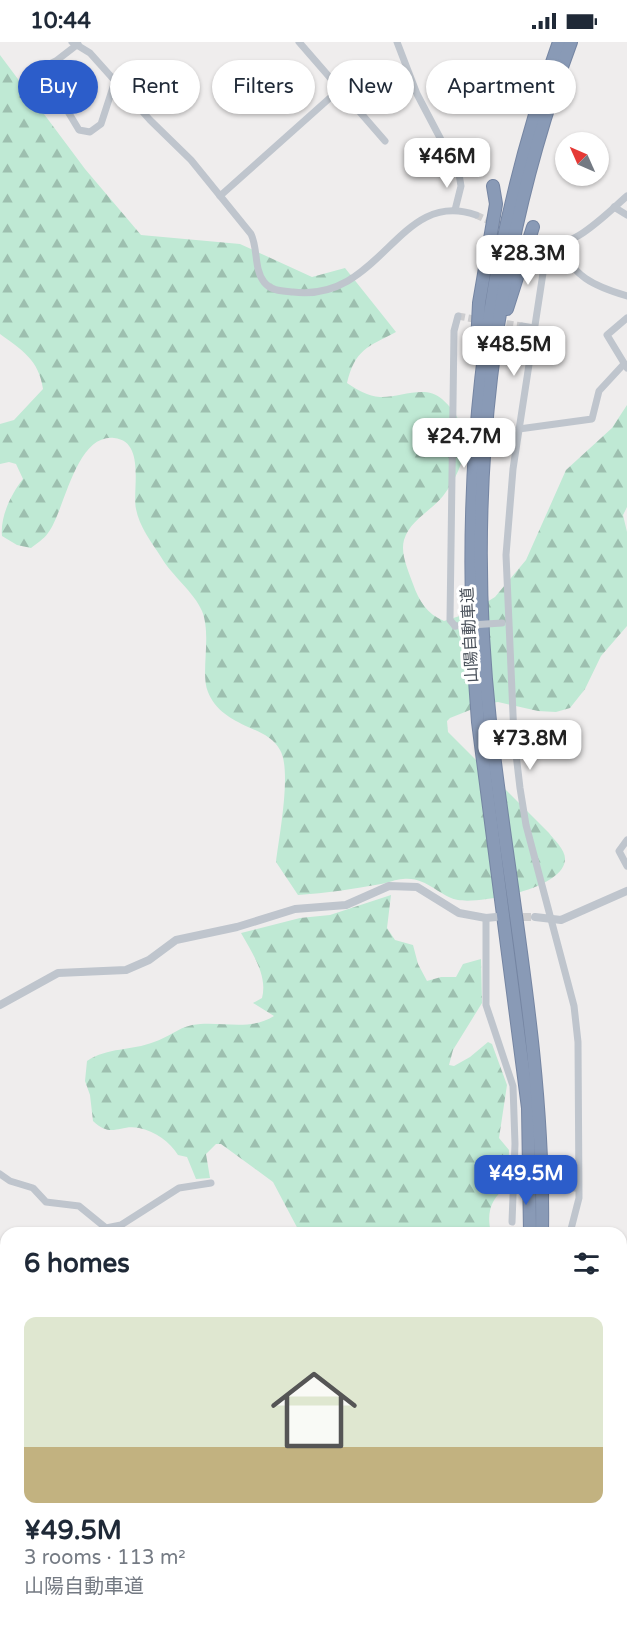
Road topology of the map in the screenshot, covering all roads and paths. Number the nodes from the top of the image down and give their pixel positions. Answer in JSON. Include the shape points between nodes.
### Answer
{"nodes":[{"id":1,"x":299,"y":42,"type":"edge"},
{"id":2,"x":397,"y":42,"type":"edge"},
{"id":3,"x":559,"y":42,"type":"edge"},
{"id":4,"x":571,"y":42,"type":"edge"},
{"id":5,"x":76,"y":43,"type":"edge"},
{"id":6,"x":327,"y":73,"type":"edge"},
{"id":7,"x":110,"y":75,"type":"edge"},
{"id":8,"x":110,"y":96,"type":"edge"},
{"id":9,"x":327,"y":100,"type":"edge"},
{"id":10,"x":147,"y":114,"type":"edge"},
{"id":11,"x":363,"y":114,"type":"edge"},
{"id":12,"x":385,"y":141,"type":"dead end"},
{"id":13,"x":494,"y":186,"type":"dead end"},
{"id":14,"x":220,"y":196,"type":"junction"},
{"id":15,"x":627,"y":196,"type":"edge"},
{"id":16,"x":614,"y":207,"type":"junction"},
{"id":17,"x":455,"y":210,"type":"junction"},
{"id":18,"x":476,"y":215,"type":"tunnel mouth"},
{"id":19,"x":627,"y":215,"type":"edge"},
{"id":20,"x":534,"y":227,"type":"dead end"},
{"id":21,"x":556,"y":244,"type":"junction"},
{"id":22,"x":627,"y":296,"type":"edge"},
{"id":23,"x":458,"y":316,"type":"dead end"},
{"id":24,"x":627,"y":318,"type":"edge"},
{"id":25,"x":522,"y":326,"type":"tunnel mouth"},
{"id":26,"x":534,"y":328,"type":"junction"},
{"id":27,"x":625,"y":366,"type":"edge"},
{"id":28,"x":489,"y":397,"type":"junction"},
{"id":29,"x":519,"y":429,"type":"junction"},
{"id":30,"x":472,"y":465,"type":"junction"},
{"id":31,"x":505,"y":623,"type":"junction"},
{"id":32,"x":627,"y":840,"type":"edge"},
{"id":33,"x":627,"y":866,"type":"edge"},
{"id":34,"x":627,"y":891,"type":"edge"},
{"id":35,"x":496,"y":917,"type":"dead end"},
{"id":36,"x":535,"y":917,"type":"tunnel mouth"},
{"id":37,"x":486,"y":918,"type":"junction"},
{"id":38,"x":552,"y":920,"type":"junction"},
{"id":39,"x":0,"y":1005,"type":"edge"},
{"id":40,"x":0,"y":1174,"type":"edge"},
{"id":41,"x":211,"y":1183,"type":"dead end"},
{"id":42,"x":566,"y":1188,"type":"tunnel mouth"},
{"id":43,"x":579,"y":1188,"type":"junction"},
{"id":44,"x":512,"y":1222,"type":"dead end"},
{"id":45,"x":105,"y":1227,"type":"edge"},
{"id":46,"x":114,"y":1227,"type":"edge"},
{"id":47,"x":530,"y":1227,"type":"edge"},
{"id":48,"x":542,"y":1227,"type":"edge"},
{"id":49,"x":571,"y":1227,"type":"edge"}],
"edges":[{"from":1,"to":6,"type":"street"},
{"from":2,"to":17,"type":"street","via":[[417,94],[459,174]]},
{"from":3,"to":30,"type":"highway","name":"山陽自動車道","via":[[525,148],[500,252],[483,350]]},
{"from":4,"to":28,"type":"highway","name":"山陽自動車道","via":[[521,207],[501,306]]},
{"from":5,"to":7,"type":"street"},
{"from":5,"to":8,"type":"street","via":[[56,61],[25,76],[32,96],[39,103],[67,110],[79,130],[90,132],[101,124]]},
{"from":9,"to":14,"type":"street"},
{"from":10,"to":14,"type":"street"},
{"from":11,"to":12,"type":"street"},
{"from":13,"to":30,"type":"highway","via":[[496,204],[479,303]]},
{"from":14,"to":17,"type":"street","via":[[256,243],[261,279],[270,288],[302,293],[333,290],[349,282],[411,226],[440,211]]},
{"from":15,"to":16,"type":"street"},
{"from":16,"to":19,"type":"street"},
{"from":16,"to":21,"type":"street","via":[[572,240]]},
{"from":17,"to":18,"type":"street"},
{"from":20,"to":28,"type":"highway","via":[[506,313]]},
{"from":21,"to":22,"type":"street","via":[[584,280]]},
{"from":21,"to":26,"type":"street","via":[[543,246]]},
{"from":23,"to":31,"type":"street","bridge":true,"via":[[454,331],[450,620],[455,626]]},
{"from":24,"to":27,"type":"street","via":[[607,336]]},
{"from":25,"to":26,"type":"street"},
{"from":26,"to":29,"type":"street"},
{"from":27,"to":29,"type":"street","via":[[600,391],[592,419]]},
{"from":28,"to":48,"type":"highway","name":"山陽自動車道","via":[[482,496],[485,658],[533,1032],[542,1157]]},
{"from":29,"to":31,"type":"street","via":[[508,515]]},
{"from":30,"to":47,"type":"highway","name":"山陽自動車道","via":[[473,659],[528,1108]]},
{"from":31,"to":38,"type":"street","via":[[520,788]]},
{"from":32,"to":33,"type":"street","via":[[619,851]]},
{"from":34,"to":38,"type":"street","via":[[582,912]]},
{"from":35,"to":37,"type":"street"},
{"from":36,"to":38,"type":"street"},
{"from":37,"to":39,"type":"street","via":[[459,913],[417,887],[389,886],[346,905],[295,909],[237,927],[184,937],[126,970],[58,973]]},
{"from":37,"to":44,"type":"street","via":[[486,1005],[513,1086],[518,1188]]},
{"from":38,"to":43,"type":"street","via":[[574,1006],[578,1042]]},
{"from":40,"to":45,"type":"street","via":[[33,1188],[46,1202],[80,1206]]},
{"from":41,"to":46,"type":"street","via":[[179,1188]]},
{"from":42,"to":43,"type":"street"},
{"from":43,"to":49,"type":"street"}]}
